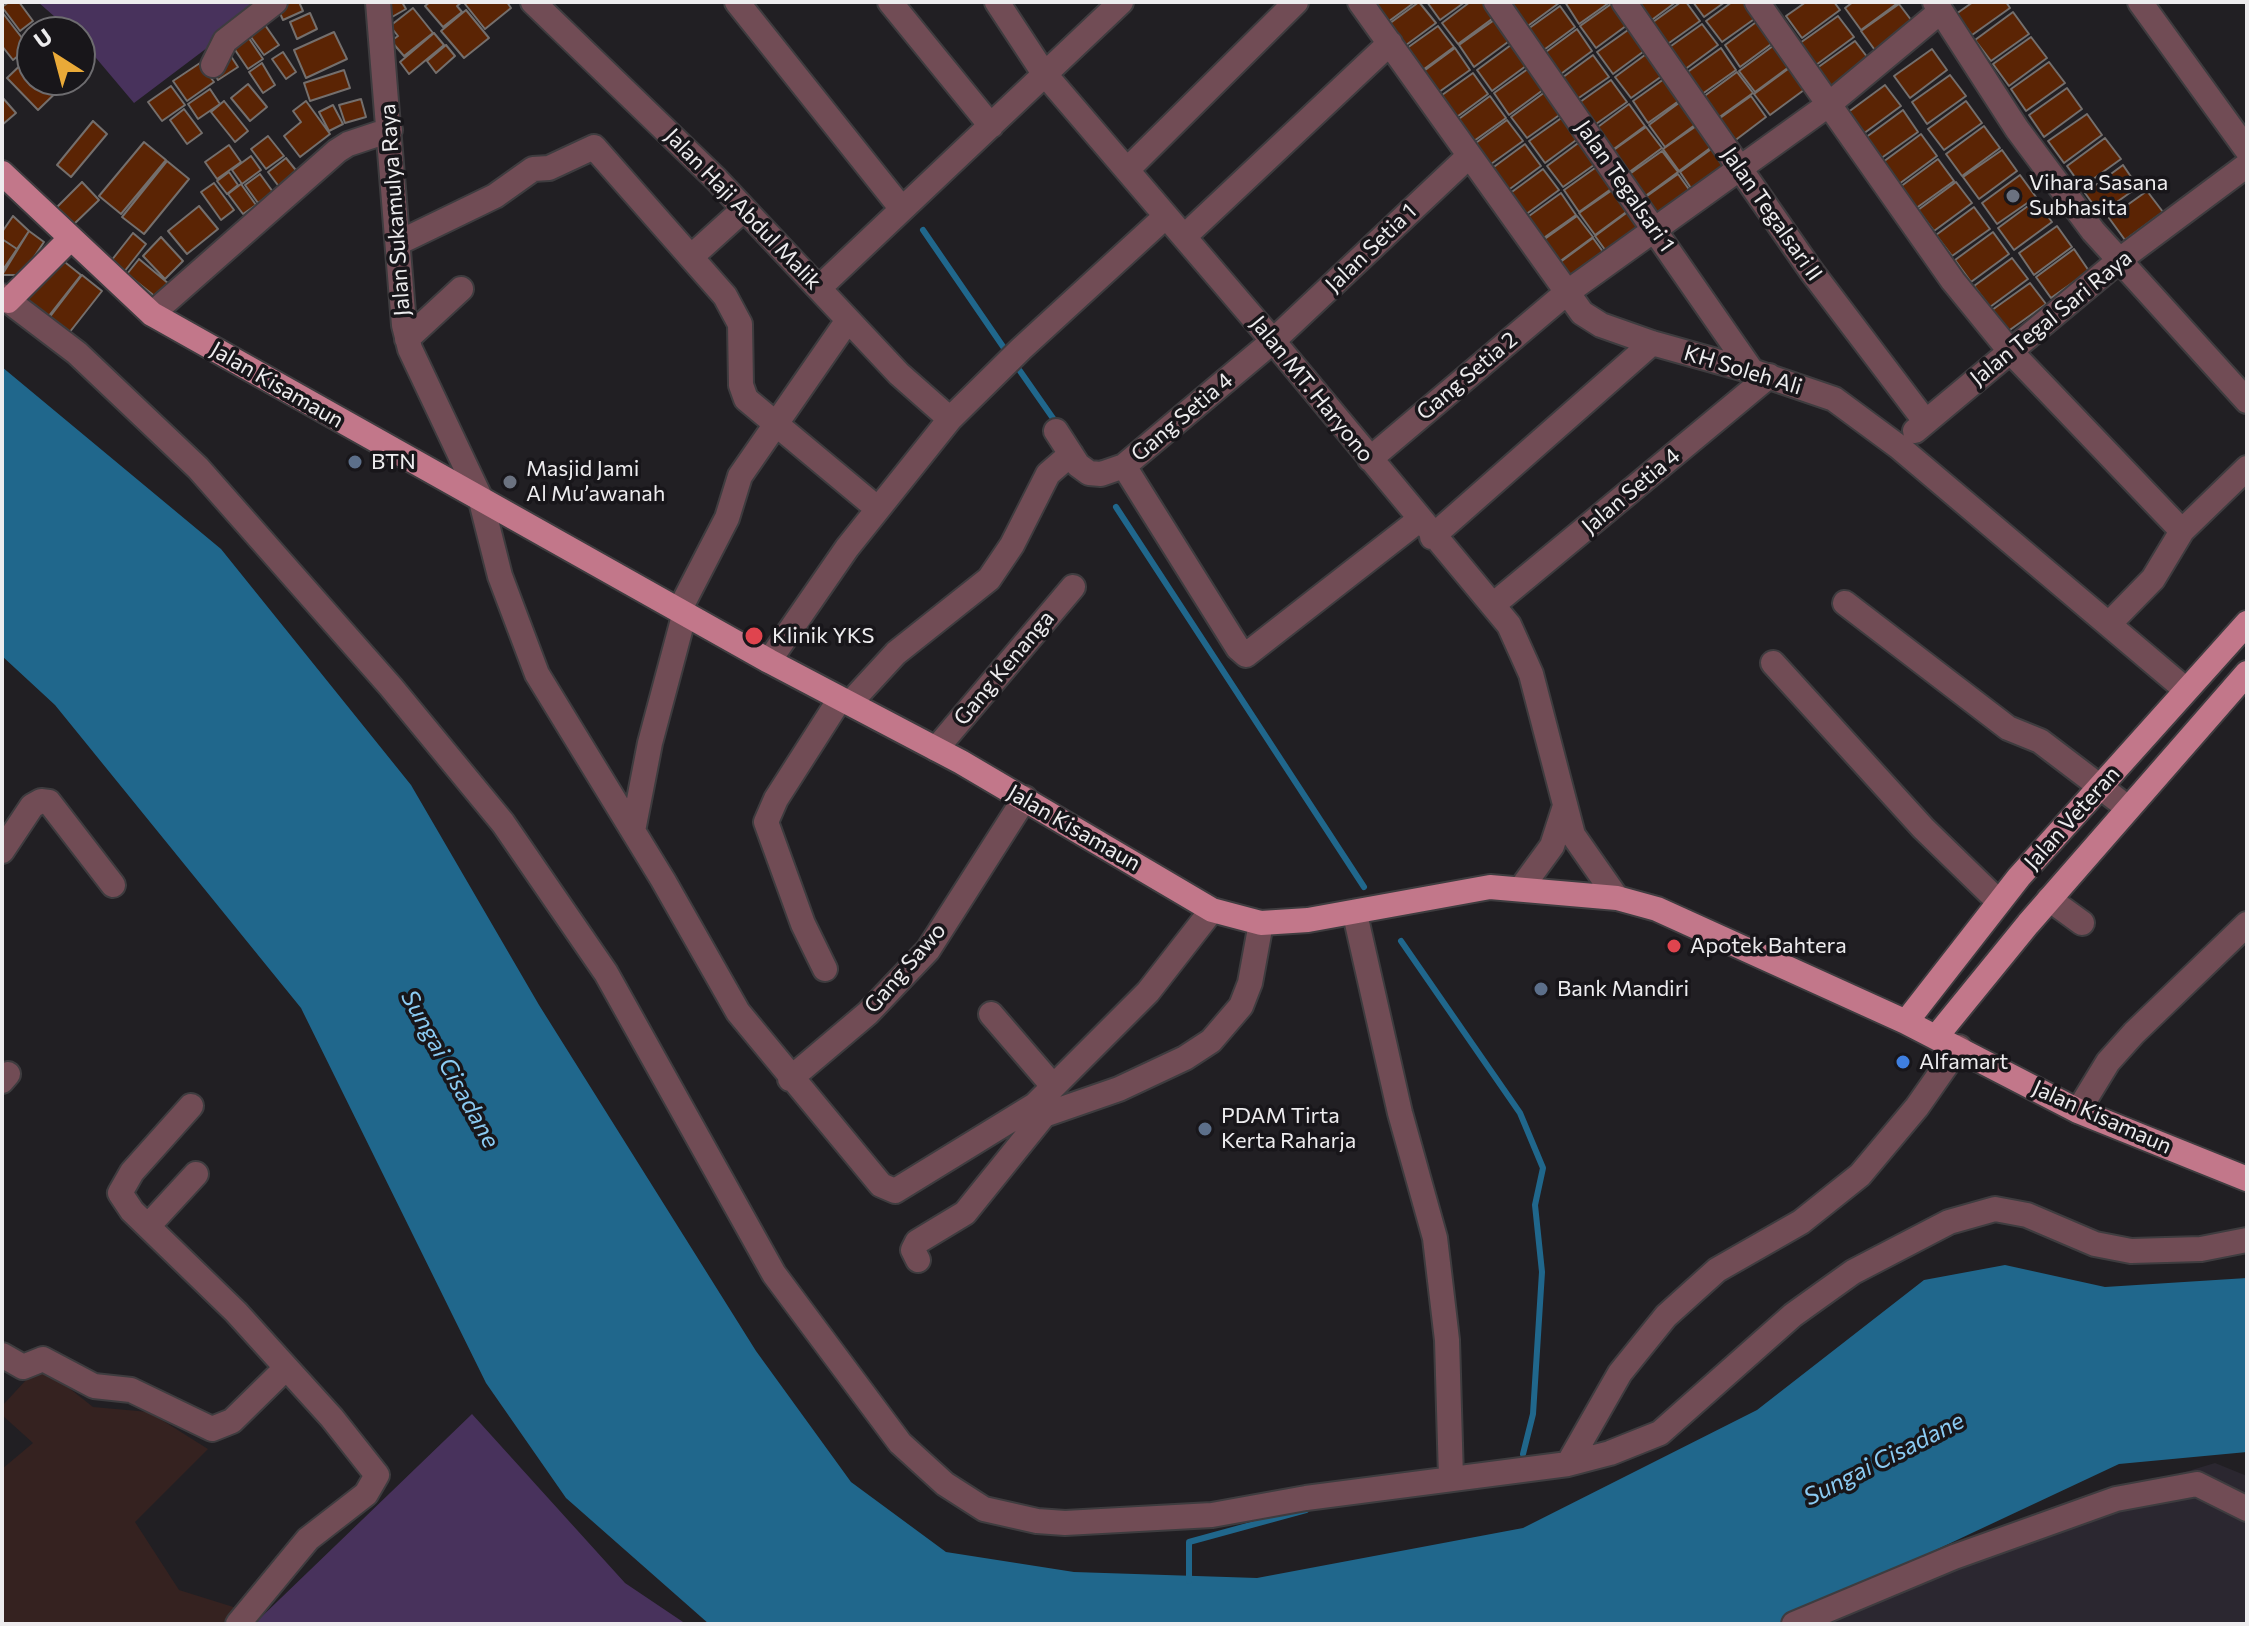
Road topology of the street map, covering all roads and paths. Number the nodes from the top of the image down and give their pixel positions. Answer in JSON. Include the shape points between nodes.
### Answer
{"nodes":[{"id":1,"x":275,"y":2,"type":"edge"},
{"id":2,"x":378,"y":2,"type":"edge"},
{"id":3,"x":533,"y":2,"type":"edge"},
{"id":4,"x":737,"y":2,"type":"edge"},
{"id":5,"x":890,"y":2,"type":"edge"},
{"id":6,"x":997,"y":2,"type":"edge"},
{"id":7,"x":1121,"y":2,"type":"edge"},
{"id":8,"x":1296,"y":2,"type":"edge"},
{"id":9,"x":1360,"y":2,"type":"edge"},
{"id":10,"x":1496,"y":2,"type":"edge"},
{"id":11,"x":1624,"y":2,"type":"edge"},
{"id":12,"x":1757,"y":2,"type":"edge"},
{"id":13,"x":2140,"y":2,"type":"edge"},
{"id":14,"x":1938,"y":7,"type":"edge"},
{"id":15,"x":1390,"y":43,"type":"junction"},
{"id":16,"x":213,"y":65,"type":"dead end"},
{"id":17,"x":1043,"y":72,"type":"junction"},
{"id":18,"x":1828,"y":105,"type":"junction"},
{"id":19,"x":991,"y":126,"type":"junction"},
{"id":20,"x":390,"y":130,"type":"junction"},
{"id":21,"x":2247,"y":150,"type":"edge"},
{"id":22,"x":1469,"y":156,"type":"junction"},
{"id":23,"x":2247,"y":165,"type":"edge"},
{"id":24,"x":1738,"y":166,"type":"junction"},
{"id":25,"x":1127,"y":170,"type":"junction"},
{"id":26,"x":2,"y":173,"type":"edge"},
{"id":27,"x":744,"y":209,"type":"junction"},
{"id":28,"x":902,"y":209,"type":"junction"},
{"id":29,"x":1166,"y":216,"type":"junction"},
{"id":30,"x":1655,"y":228,"type":"junction"},
{"id":31,"x":1185,"y":236,"type":"junction"},
{"id":32,"x":70,"y":239,"type":"junction"},
{"id":33,"x":400,"y":242,"type":"junction"},
{"id":34,"x":691,"y":257,"type":"junction"},
{"id":35,"x":2121,"y":259,"type":"junction"},
{"id":36,"x":819,"y":288,"type":"junction"},
{"id":37,"x":461,"y":289,"type":"dead end"},
{"id":38,"x":1565,"y":294,"type":"junction"},
{"id":39,"x":5,"y":298,"type":"edge"},
{"id":40,"x":152,"y":314,"type":"junction"},
{"id":41,"x":848,"y":320,"type":"junction"},
{"id":42,"x":407,"y":339,"type":"junction"},
{"id":43,"x":1273,"y":341,"type":"junction"},
{"id":44,"x":1652,"y":343,"type":"junction"},
{"id":45,"x":2010,"y":351,"type":"junction"},
{"id":46,"x":1761,"y":374,"type":"junction"},
{"id":47,"x":2247,"y":401,"type":"edge"},
{"id":48,"x":950,"y":419,"type":"junction"},
{"id":49,"x":1925,"y":421,"type":"junction"},
{"id":50,"x":776,"y":425,"type":"junction"},
{"id":51,"x":1056,"y":431,"type":"dead end"},
{"id":52,"x":1899,"y":447,"type":"junction"},
{"id":53,"x":1071,"y":454,"type":"junction"},
{"id":54,"x":1370,"y":459,"type":"junction"},
{"id":55,"x":1124,"y":466,"type":"junction"},
{"id":56,"x":2247,"y":468,"type":"edge"},
{"id":57,"x":480,"y":497,"type":"junction"},
{"id":58,"x":878,"y":509,"type":"junction"},
{"id":59,"x":1426,"y":528,"type":"junction"},
{"id":60,"x":2182,"y":531,"type":"junction"},
{"id":61,"x":1073,"y":587,"type":"dead end"},
{"id":62,"x":1845,"y":603,"type":"dead end"},
{"id":63,"x":1493,"y":605,"type":"junction"},
{"id":64,"x":682,"y":610,"type":"junction"},
{"id":65,"x":2247,"y":623,"type":"edge"},
{"id":66,"x":2109,"y":624,"type":"junction"},
{"id":67,"x":769,"y":661,"type":"junction"},
{"id":68,"x":1773,"y":663,"type":"dead end"},
{"id":69,"x":2247,"y":673,"type":"edge"},
{"id":70,"x":2186,"y":690,"type":"junction"},
{"id":71,"x":845,"y":701,"type":"junction"},
{"id":72,"x":936,"y":749,"type":"junction"},
{"id":73,"x":2100,"y":787,"type":"junction"},
{"id":74,"x":1025,"y":798,"type":"junction"},
{"id":75,"x":2128,"y":808,"type":"junction"},
{"id":76,"x":1564,"y":809,"type":"junction"},
{"id":77,"x":633,"y":831,"type":"junction"},
{"id":78,"x":2,"y":851,"type":"edge"},
{"id":79,"x":113,"y":885,"type":"dead end"},
{"id":80,"x":1522,"y":887,"type":"junction"},
{"id":81,"x":1617,"y":898,"type":"junction"},
{"id":82,"x":2049,"y":899,"type":"junction"},
{"id":83,"x":1999,"y":902,"type":"junction"},
{"id":84,"x":1212,"y":910,"type":"junction"},
{"id":85,"x":1355,"y":914,"type":"junction"},
{"id":86,"x":1261,"y":923,"type":"junction"},
{"id":87,"x":2082,"y":923,"type":"dead end"},
{"id":88,"x":2247,"y":924,"type":"edge"},
{"id":89,"x":825,"y":969,"type":"dead end"},
{"id":90,"x":991,"y":1014,"type":"dead end"},
{"id":91,"x":1906,"y":1022,"type":"junction"},
{"id":92,"x":1936,"y":1037,"type":"junction"},
{"id":93,"x":1959,"y":1047,"type":"junction"},
{"id":94,"x":790,"y":1079,"type":"junction"},
{"id":95,"x":1053,"y":1086,"type":"junction"},
{"id":96,"x":191,"y":1106,"type":"dead end"},
{"id":97,"x":1040,"y":1110,"type":"junction"},
{"id":98,"x":2078,"y":1111,"type":"junction"},
{"id":99,"x":196,"y":1174,"type":"dead end"},
{"id":100,"x":2247,"y":1179,"type":"edge"},
{"id":101,"x":149,"y":1225,"type":"junction"},
{"id":102,"x":2247,"y":1240,"type":"edge"},
{"id":103,"x":918,"y":1260,"type":"dead end"},
{"id":104,"x":2,"y":1355,"type":"edge"},
{"id":105,"x":285,"y":1369,"type":"junction"},
{"id":106,"x":1568,"y":1464,"type":"junction"},
{"id":107,"x":1451,"y":1478,"type":"junction"},
{"id":108,"x":2247,"y":1509,"type":"edge"},
{"id":109,"x":238,"y":1624,"type":"edge"},
{"id":110,"x":1794,"y":1624,"type":"edge"}],
"edges":[{"from":1,"to":16,"type":"street","via":[[225,41]]},
{"from":2,"to":20,"type":"street","name":"Jalan Sukamulya Raya"},
{"from":3,"to":27,"type":"street","name":"Jalan Haji Abdul Malik"},
{"from":4,"to":28,"type":"street"},
{"from":5,"to":19,"type":"street"},
{"from":6,"to":17,"type":"street","name":"Jalan MT. Haryono"},
{"from":7,"to":17,"type":"street"},
{"from":8,"to":25,"type":"street"},
{"from":9,"to":15,"type":"street","name":"KH Soleh Ali"},
{"from":10,"to":30,"type":"street","name":"Jalan Tegalsari 1"},
{"from":11,"to":24,"type":"street","name":"Jalan Tegalsari II"},
{"from":12,"to":18,"type":"street"},
{"from":13,"to":21,"type":"street"},
{"from":14,"to":18,"type":"street","name":"Gang Setia 2"},
{"from":14,"to":35,"type":"street","via":[[2040,161]]},
{"from":15,"to":22,"type":"street","name":"KH Soleh Ali"},
{"from":15,"to":31,"type":"street"},
{"from":17,"to":19,"type":"street"},
{"from":17,"to":25,"type":"street","name":"Jalan MT. Haryono"},
{"from":18,"to":24,"type":"street","name":"Gang Setia 2"},
{"from":18,"to":45,"type":"street","via":[[1917,234]]},
{"from":19,"to":28,"type":"street"},
{"from":20,"to":33,"type":"street","name":"Jalan Sukamulya Raya"},
{"from":20,"to":40,"type":"street","via":[[337,151]]},
{"from":22,"to":38,"type":"street","name":"KH Soleh Ali"},
{"from":22,"to":43,"type":"street","name":"Jalan Setia 1"},
{"from":23,"to":35,"type":"street","name":"Jalan Tegal Sari Raya"},
{"from":24,"to":30,"type":"street","name":"Gang Setia 2"},
{"from":24,"to":49,"type":"street","name":"Jalan Tegalsari II"},
{"from":25,"to":29,"type":"street","name":"Jalan MT. Haryono"},
{"from":26,"to":32,"type":"main road","name":"Jalan Kisamaun"},
{"from":27,"to":34,"type":"street"},
{"from":27,"to":36,"type":"street","name":"Jalan Haji Abdul Malik"},
{"from":28,"to":36,"type":"street"},
{"from":29,"to":31,"type":"street","name":"Jalan MT. Haryono"},
{"from":29,"to":48,"type":"street"},
{"from":30,"to":38,"type":"street","name":"Gang Setia 2"},
{"from":30,"to":46,"type":"street","name":"Jalan Tegalsari 1"},
{"from":31,"to":43,"type":"street","name":"Jalan MT. Haryono"},
{"from":32,"to":39,"type":"main road"},
{"from":32,"to":40,"type":"main road","name":"Jalan Kisamaun"},
{"from":33,"to":34,"type":"street","via":[[495,196],[533,169],[549,168],[594,147]]},
{"from":33,"to":42,"type":"street","name":"Jalan Sukamulya Raya"},
{"from":34,"to":50,"type":"street","via":[[725,296],[740,324],[746,399]]},
{"from":35,"to":45,"type":"street","name":"Jalan Tegal Sari Raya"},
{"from":35,"to":47,"type":"street"},
{"from":36,"to":41,"type":"street","name":"Jalan Haji Abdul Malik"},
{"from":37,"to":42,"type":"street"},
{"from":38,"to":44,"type":"street","name":"KH Soleh Ali","via":[[1593,321]]},
{"from":38,"to":54,"type":"street","name":"Gang Setia 2"},
{"from":39,"to":107,"type":"street","via":[[77,353],[198,468],[503,823],[606,973],[774,1274],[900,1443],[934,1475],[994,1513],[1065,1523],[1212,1515]]},
{"from":40,"to":57,"type":"main road","name":"Jalan Kisamaun"},
{"from":41,"to":48,"type":"street","name":"Jalan Haji Abdul Malik"},
{"from":41,"to":50,"type":"street"},
{"from":42,"to":57,"type":"street","name":"Jalan Sukamulya Raya"},
{"from":43,"to":54,"type":"street","name":"Jalan MT. Haryono"},
{"from":43,"to":55,"type":"street","name":"Gang Setia 4"},
{"from":44,"to":46,"type":"street","name":"KH Soleh Ali"},
{"from":44,"to":59,"type":"street"},
{"from":45,"to":49,"type":"street","name":"Jalan Tegal Sari Raya"},
{"from":45,"to":60,"type":"street"},
{"from":46,"to":52,"type":"street","name":"KH Soleh Ali","via":[[1834,399]]},
{"from":46,"to":63,"type":"street","name":"Jalan Setia 4"},
{"from":48,"to":58,"type":"street"},
{"from":49,"to":52,"type":"street","name":"Jalan Tegal Sari Raya"},
{"from":50,"to":58,"type":"street"},
{"from":50,"to":64,"type":"street","via":[[740,476],[727,518]]},
{"from":51,"to":53,"type":"street","name":"Gang Setia 4"},
{"from":52,"to":66,"type":"street","name":"KH Soleh Ali"},
{"from":53,"to":55,"type":"street","name":"Gang Setia 4","via":[[1089,473]]},
{"from":53,"to":71,"type":"street","via":[[1043,482],[989,579]]},
{"from":54,"to":59,"type":"street","name":"Jalan MT. Haryono"},
{"from":55,"to":59,"type":"street","via":[[1246,655]]},
{"from":56,"to":60,"type":"street"},
{"from":57,"to":64,"type":"main road","name":"Jalan Kisamaun"},
{"from":57,"to":77,"type":"street","name":"Jalan Sukamulya Raya","via":[[500,576],[537,674]]},
{"from":58,"to":67,"type":"street"},
{"from":59,"to":63,"type":"street","name":"Jalan MT. Haryono"},
{"from":60,"to":66,"type":"street","via":[[2153,579]]},
{"from":61,"to":72,"type":"street","name":"Gang Kenanga"},
{"from":62,"to":73,"type":"street","via":[[2008,728],[2040,741]]},
{"from":63,"to":76,"type":"street","name":"Jalan MT. Haryono","via":[[1523,649]]},
{"from":64,"to":67,"type":"main road","name":"Jalan Kisamaun"},
{"from":64,"to":77,"type":"street"},
{"from":65,"to":70,"type":"main road","name":"Jalan Veteran"},
{"from":66,"to":70,"type":"street","name":"KH Soleh Ali"},
{"from":67,"to":71,"type":"main road","name":"Jalan Kisamaun"},
{"from":68,"to":83,"type":"street","via":[[1923,828]]},
{"from":69,"to":75,"type":"main road","name":"Jalan Veteran"},
{"from":70,"to":73,"type":"main road","name":"Jalan Veteran"},
{"from":71,"to":72,"type":"main road","name":"Jalan Kisamaun"},
{"from":71,"to":89,"type":"street","via":[[776,799],[766,822]]},
{"from":72,"to":74,"type":"main road","name":"Jalan Kisamaun"},
{"from":73,"to":75,"type":"street"},
{"from":73,"to":83,"type":"main road","name":"Jalan Veteran"},
{"from":74,"to":84,"type":"main road","name":"Jalan Kisamaun"},
{"from":74,"to":94,"type":"street","name":"Gang Sawo","via":[[928,950],[868,1013]]},
{"from":75,"to":82,"type":"main road","name":"Jalan Veteran"},
{"from":76,"to":80,"type":"street","via":[[1552,846]]},
{"from":76,"to":81,"type":"street","name":"Jalan MT. Haryono","via":[[1581,851]]},
{"from":77,"to":94,"type":"street","name":"Jalan Sukamulya Raya","via":[[738,1012]]},
{"from":78,"to":79,"type":"street","via":[[32,806],[49,802]]},
{"from":80,"to":81,"type":"main road","name":"Jalan Kisamaun"},
{"from":80,"to":85,"type":"main road","name":"Jalan Kisamaun","via":[[1458,891]]},
{"from":81,"to":91,"type":"main road","name":"Jalan Kisamaun","via":[[1657,909]]},
{"from":82,"to":87,"type":"street"},
{"from":82,"to":92,"type":"main road","name":"Jalan Veteran"},
{"from":83,"to":91,"type":"main road","name":"Jalan Veteran"},
{"from":84,"to":86,"type":"main road","name":"Jalan Kisamaun"},
{"from":84,"to":95,"type":"street","via":[[1148,992]]},
{"from":85,"to":86,"type":"main road","name":"Jalan Kisamaun"},
{"from":85,"to":107,"type":"street","via":[[1440,1265]]},
{"from":86,"to":97,"type":"street","via":[[1250,983],[1237,1015],[1222,1031],[1158,1073]]},
{"from":88,"to":98,"type":"street","via":[[2134,1033],[2108,1062]]},
{"from":90,"to":95,"type":"street"},
{"from":91,"to":92,"type":"main road","name":"Jalan Kisamaun"},
{"from":92,"to":93,"type":"main road","name":"Jalan Kisamaun"},
{"from":93,"to":98,"type":"main road","name":"Jalan Kisamaun"},
{"from":93,"to":106,"type":"street","via":[[1860,1175],[1801,1222],[1717,1270],[1666,1316],[1620,1373]]},
{"from":94,"to":97,"type":"street","name":"Jalan Sukamulya Raya","via":[[890,1191]]},
{"from":95,"to":97,"type":"street"},
{"from":96,"to":101,"type":"street","via":[[122,1185],[126,1202]]},
{"from":97,"to":103,"type":"street","via":[[965,1213],[917,1242],[913,1250]]},
{"from":98,"to":100,"type":"main road","name":"Jalan Kisamaun"},
{"from":99,"to":101,"type":"street"},
{"from":101,"to":105,"type":"street"},
{"from":102,"to":106,"type":"street","via":[[2201,1249],[2131,1251],[2095,1244],[2011,1210],[1970,1214],[1897,1247],[1824,1291],[1660,1433]]},
{"from":104,"to":105,"type":"street","via":[[23,1367],[43,1359],[94,1386],[131,1390],[212,1429],[232,1421]]},
{"from":105,"to":109,"type":"street","via":[[355,1443],[377,1475],[366,1494],[308,1539]]},
{"from":106,"to":107,"type":"street"},
{"from":108,"to":110,"type":"street","via":[[2197,1484],[2116,1499],[1954,1557]]}]}
